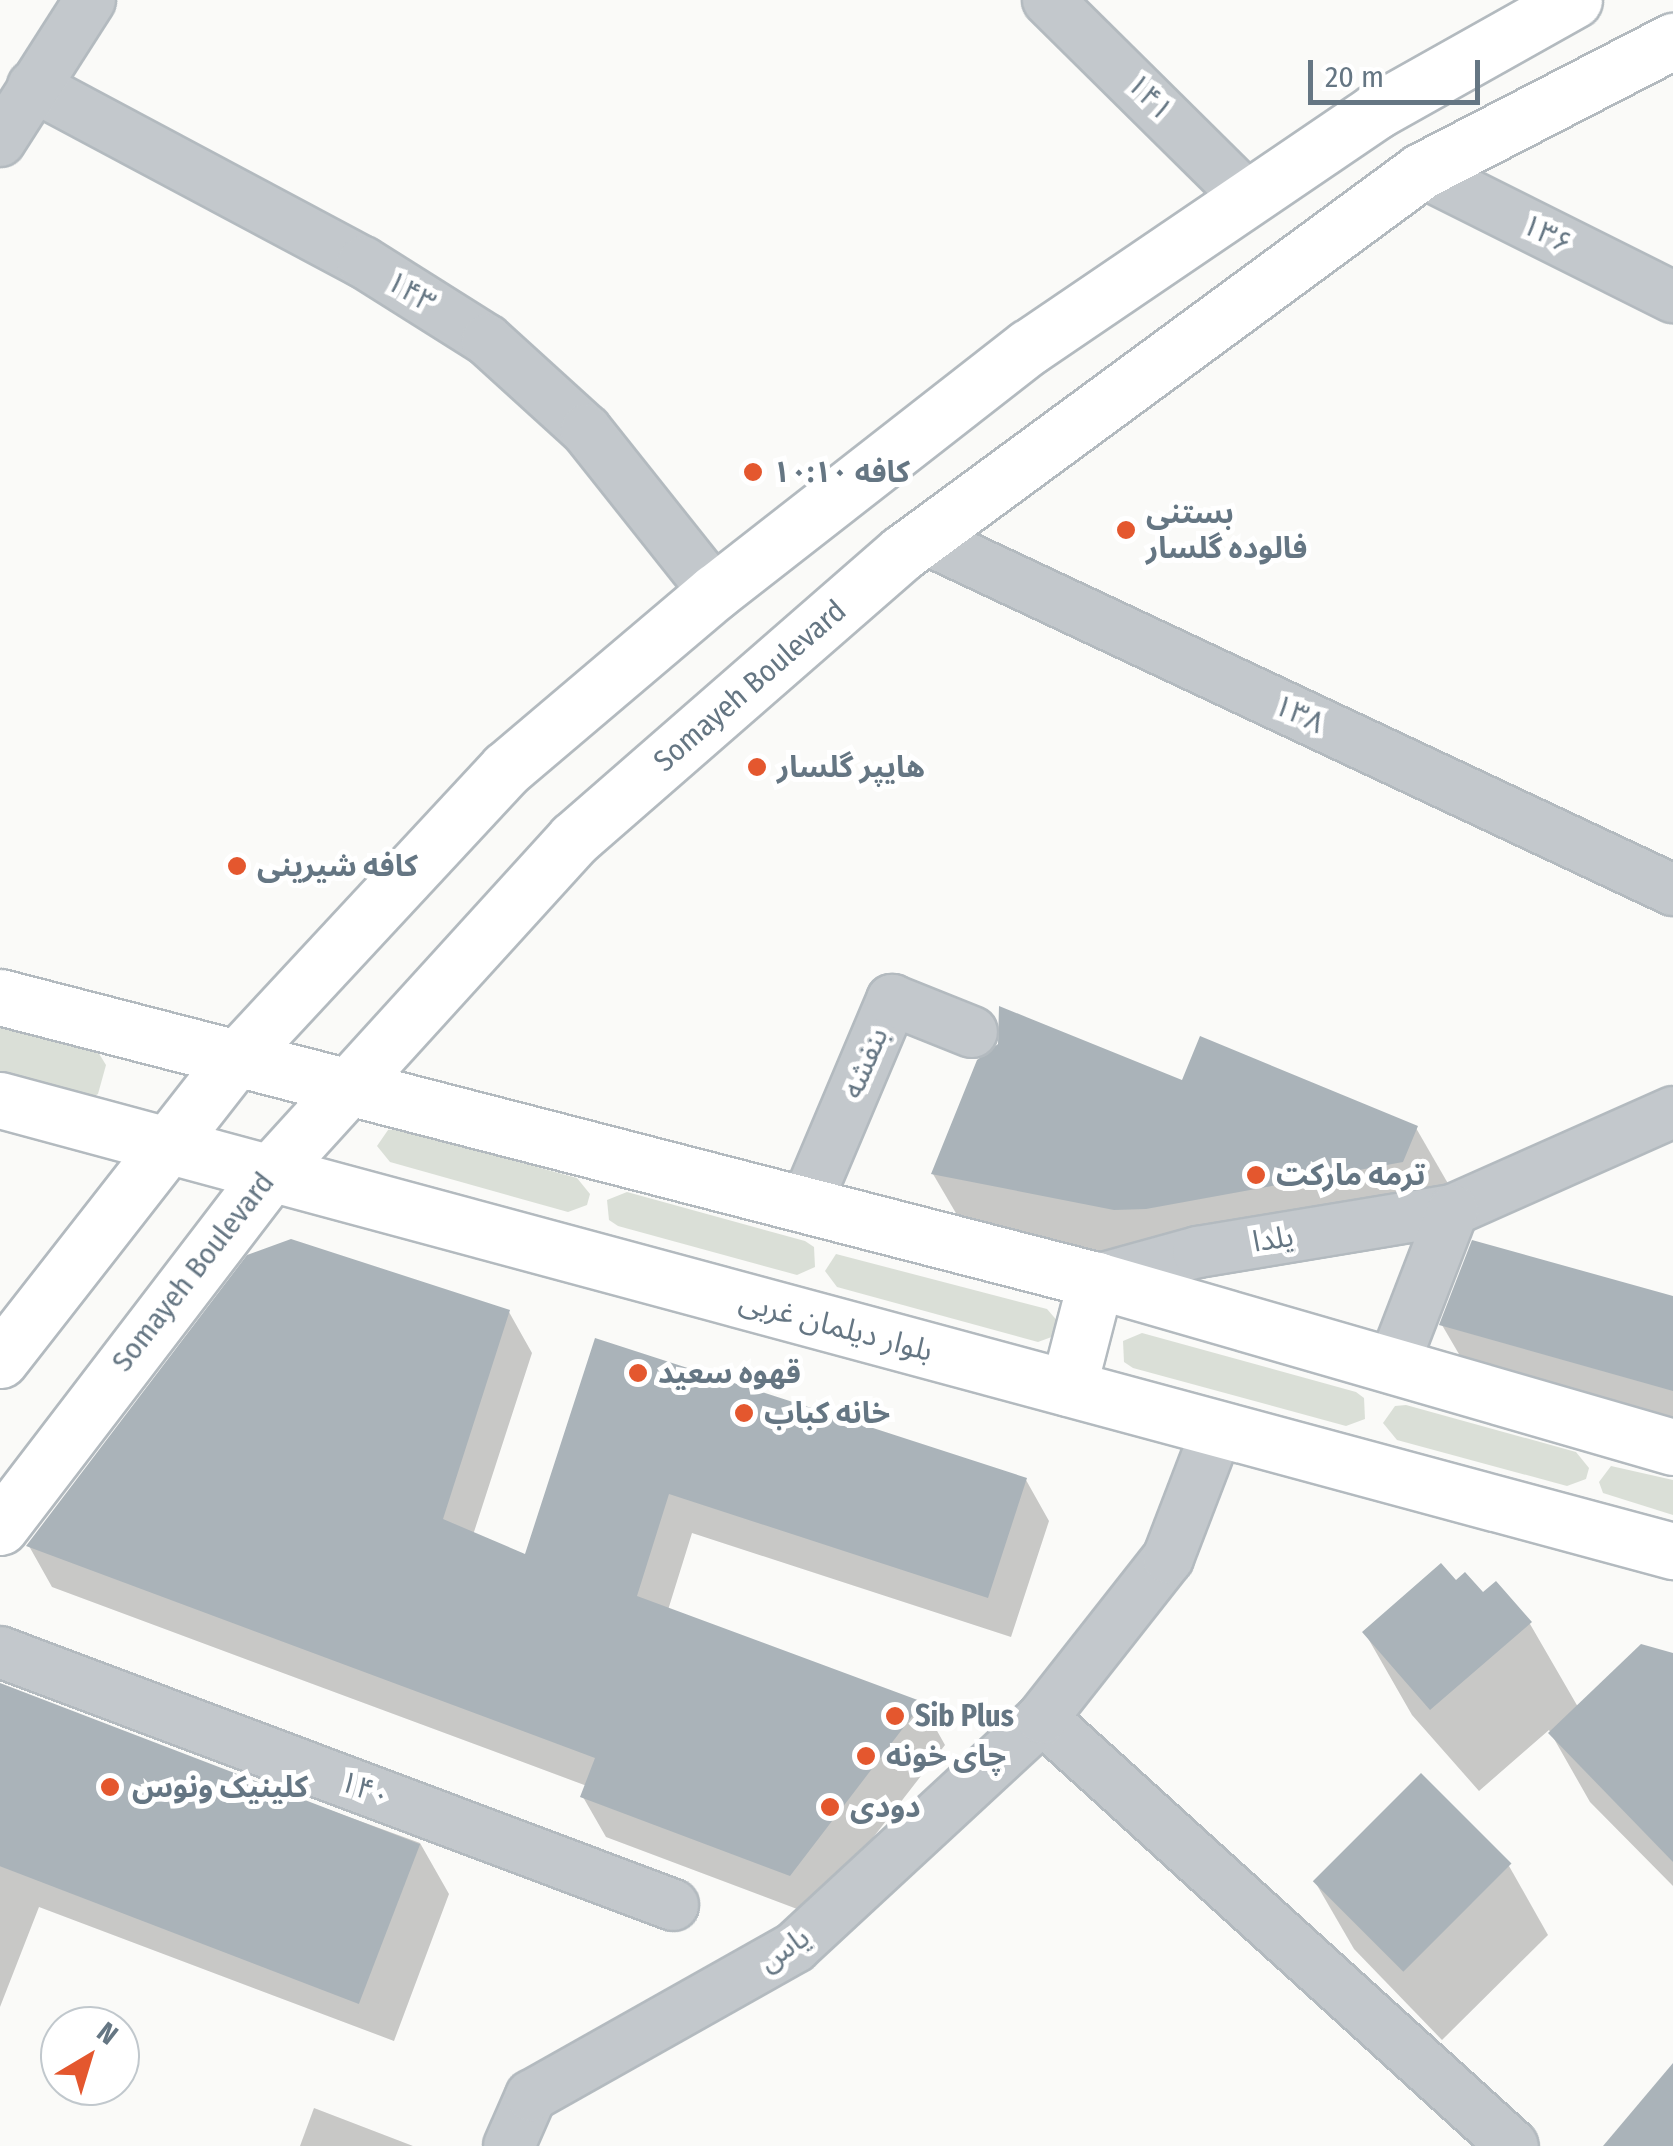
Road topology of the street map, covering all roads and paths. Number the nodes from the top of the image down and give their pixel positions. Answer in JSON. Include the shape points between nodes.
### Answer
{"nodes":[{"id":1,"x":90,"y":0,"type":"edge"},
{"id":2,"x":1048,"y":0,"type":"edge"},
{"id":3,"x":1574,"y":0,"type":"edge"},
{"id":4,"x":1673,"y":41,"type":"edge"},
{"id":5,"x":33,"y":86,"type":"junction"},
{"id":6,"x":0,"y":141,"type":"edge"},
{"id":7,"x":1421,"y":171,"type":"junction"},
{"id":8,"x":1248,"y":198,"type":"junction"},
{"id":9,"x":1299,"y":261,"type":"junction"},
{"id":10,"x":1673,"y":298,"type":"edge"},
{"id":11,"x":924,"y":538,"type":"junction"},
{"id":12,"x":715,"y":592,"type":"junction"},
{"id":13,"x":1673,"y":890,"type":"edge"},
{"id":14,"x":0,"y":997,"type":"edge"},
{"id":15,"x":972,"y":1032,"type":"dead end"},
{"id":16,"x":235,"y":1060,"type":"junction"},
{"id":17,"x":342,"y":1089,"type":"junction"},
{"id":18,"x":0,"y":1100,"type":"edge"},
{"id":19,"x":1673,"y":1112,"type":"edge"},
{"id":20,"x":168,"y":1145,"type":"junction"},
{"id":21,"x":271,"y":1172,"type":"junction"},
{"id":22,"x":805,"y":1206,"type":"junction"},
{"id":23,"x":1453,"y":1210,"type":"junction"},
{"id":24,"x":1096,"y":1280,"type":"junction"},
{"id":25,"x":0,"y":1360,"type":"edge"},
{"id":26,"x":1392,"y":1368,"type":"junction"},
{"id":27,"x":1068,"y":1388,"type":"junction"},
{"id":28,"x":1218,"y":1428,"type":"junction"},
{"id":29,"x":1673,"y":1447,"type":"edge"},
{"id":30,"x":0,"y":1527,"type":"edge"},
{"id":31,"x":1673,"y":1551,"type":"edge"},
{"id":32,"x":0,"y":1652,"type":"edge"},
{"id":33,"x":1042,"y":1718,"type":"junction"},
{"id":34,"x":674,"y":1905,"type":"dead end"},
{"id":35,"x":509,"y":2146,"type":"edge"},
{"id":36,"x":1512,"y":2146,"type":"edge"}],
"edges":[{"from":1,"to":5,"type":"street"},
{"from":2,"to":8,"type":"street","name":"۱۴۱"},
{"from":3,"to":8,"type":"main road","via":[[1376,111]]},
{"from":4,"to":7,"type":"main road","name":"Somayeh Boulevard"},
{"from":5,"to":6,"type":"street"},
{"from":5,"to":12,"type":"street","name":"۱۴۳","via":[[362,262],[487,340],[586,430]]},
{"from":7,"to":9,"type":"main road","name":"Somayeh Boulevard"},
{"from":7,"to":10,"type":"street","name":"۱۳۶"},
{"from":8,"to":9,"type":"main road"},
{"from":8,"to":12,"type":"main road","via":[[1030,347]]},
{"from":9,"to":11,"type":"main road","name":"Somayeh Boulevard"},
{"from":11,"to":13,"type":"street","name":"۱۳۸"},
{"from":11,"to":17,"type":"main road","name":"Somayeh Boulevard","via":[[574,839]]},
{"from":12,"to":16,"type":"main road","via":[[506,769]]},
{"from":14,"to":16,"type":"main road"},
{"from":15,"to":22,"type":"street","name":"بنفشه","via":[[892,1000]]},
{"from":16,"to":17,"type":"main road"},
{"from":16,"to":20,"type":"main road"},
{"from":17,"to":21,"type":"main road","name":"Somayeh Boulevard"},
{"from":17,"to":22,"type":"main road"},
{"from":18,"to":20,"type":"main road","name":"بلوار دیلمان غربی"},
{"from":19,"to":23,"type":"street","name":"یلدا"},
{"from":20,"to":21,"type":"main road","name":"بلوار دیلمان غربی"},
{"from":20,"to":25,"type":"main road"},
{"from":21,"to":27,"type":"main road","name":"بلوار دیلمان غربی"},
{"from":21,"to":30,"type":"main road","name":"Somayeh Boulevard"},
{"from":22,"to":24,"type":"main road"},
{"from":23,"to":24,"type":"street","name":"یلدا","via":[[1198,1252]]},
{"from":23,"to":26,"type":"street"},
{"from":24,"to":26,"type":"main road"},
{"from":24,"to":27,"type":"main road"},
{"from":26,"to":29,"type":"main road"},
{"from":27,"to":28,"type":"main road","name":"بلوار دیلمان غربی"},
{"from":28,"to":31,"type":"main road","name":"بلوار دیلمان غربی"},
{"from":28,"to":33,"type":"street","name":"یاس","via":[[1168,1558]]},
{"from":32,"to":34,"type":"street","name":"۱۴۰"},
{"from":33,"to":35,"type":"street","name":"یاس","via":[[795,1948],[531,2096]]},
{"from":33,"to":36,"type":"street"}]}
